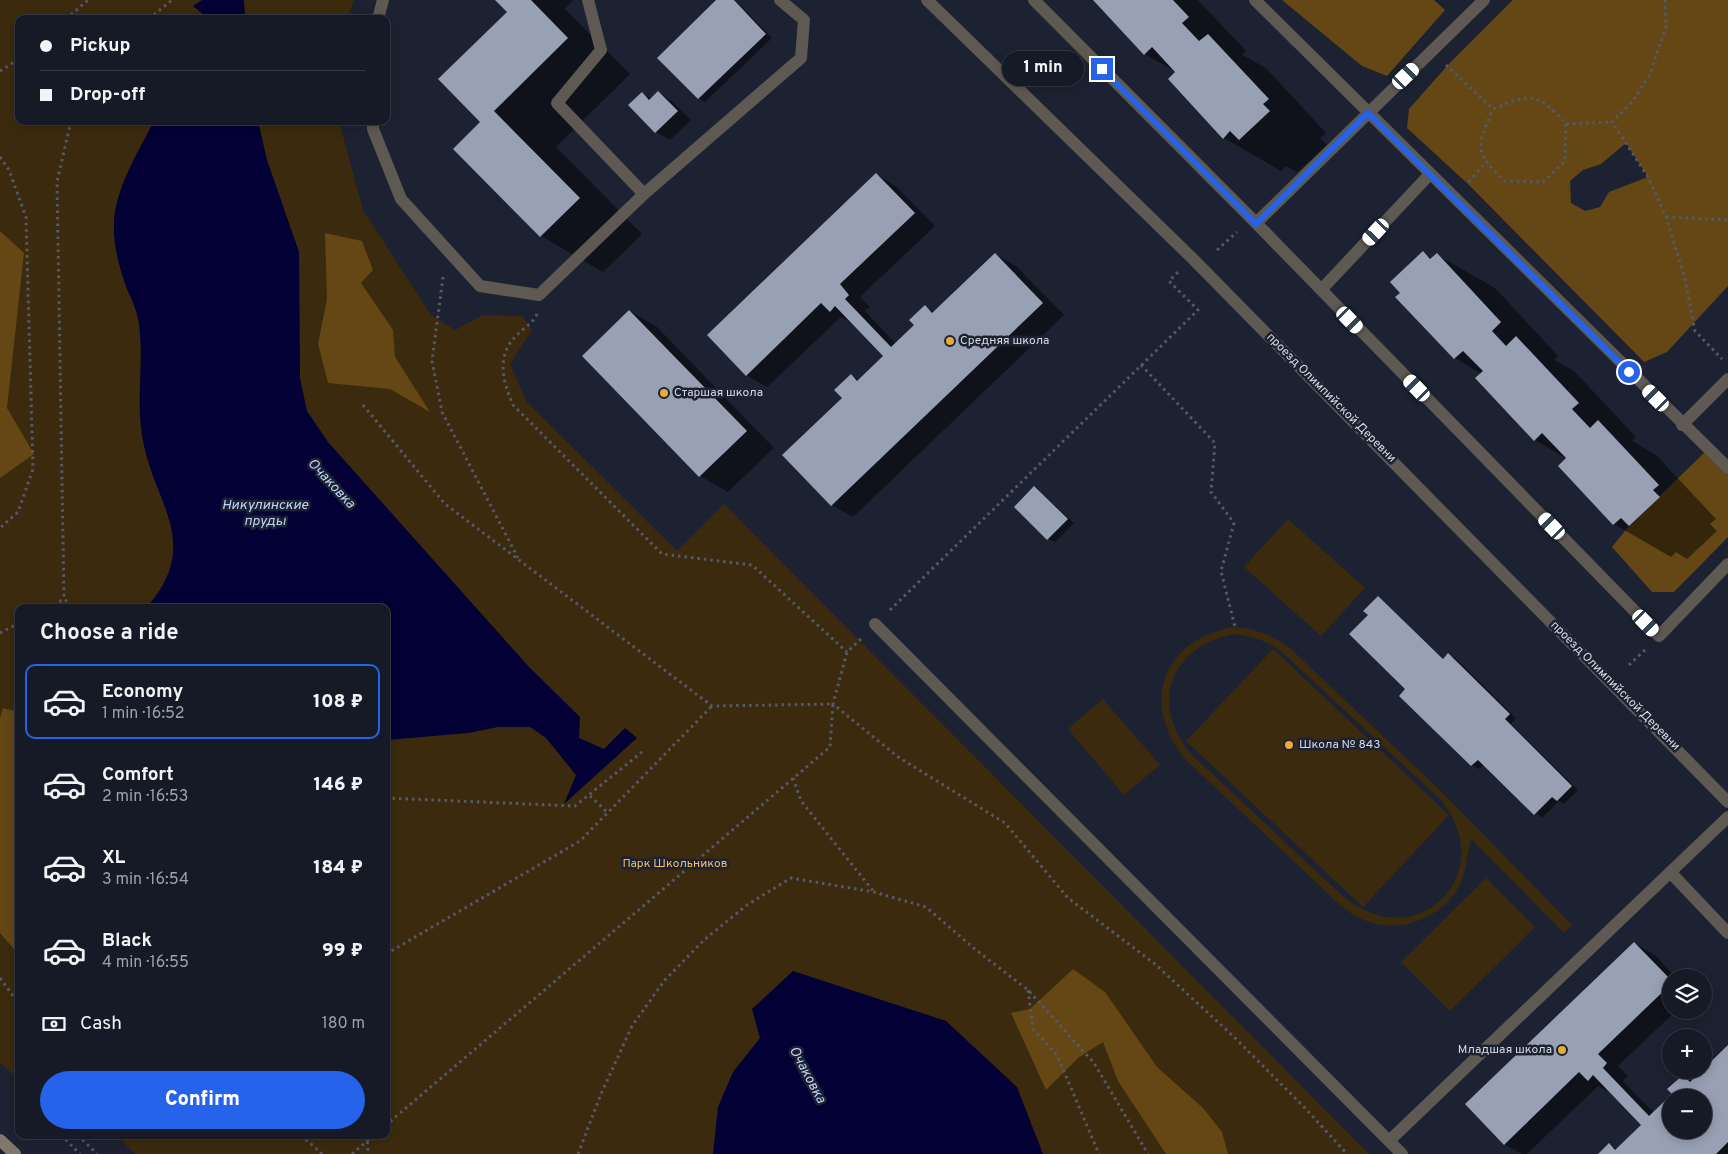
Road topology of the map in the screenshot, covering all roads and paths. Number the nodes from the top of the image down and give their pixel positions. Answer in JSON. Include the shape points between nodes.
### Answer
{"nodes":[{"id":1,"x":88,"y":0,"type":"edge"},
{"id":2,"x":172,"y":0,"type":"edge"},
{"id":3,"x":383,"y":0,"type":"edge"},
{"id":4,"x":588,"y":0,"type":"edge"},
{"id":5,"x":780,"y":0,"type":"edge"},
{"id":6,"x":927,"y":0,"type":"edge"},
{"id":7,"x":1034,"y":0,"type":"edge"},
{"id":8,"x":1255,"y":0,"type":"edge"},
{"id":9,"x":1484,"y":0,"type":"edge"},
{"id":10,"x":1665,"y":0,"type":"edge"},
{"id":11,"x":71,"y":15,"type":"edge"},
{"id":12,"x":153,"y":15,"type":"edge"},
{"id":13,"x":379,"y":15,"type":"edge"},
{"id":14,"x":1431,"y":51,"type":"junction"},
{"id":15,"x":15,"y":62,"type":"edge"},
{"id":16,"x":0,"y":71,"type":"edge"},
{"id":17,"x":1493,"y":109,"type":"junction"},
{"id":18,"x":1368,"y":113,"type":"junction"},
{"id":19,"x":1612,"y":122,"type":"junction"},
{"id":20,"x":1566,"y":124,"type":"junction"},
{"id":21,"x":70,"y":125,"type":"edge"},
{"id":22,"x":373,"y":125,"type":"edge"},
{"id":23,"x":0,"y":157,"type":"edge"},
{"id":24,"x":1430,"y":174,"type":"junction"},
{"id":25,"x":644,"y":194,"type":"junction"},
{"id":26,"x":1666,"y":217,"type":"junction"},
{"id":27,"x":1728,"y":220,"type":"edge"},
{"id":28,"x":1254,"y":222,"type":"junction"},
{"id":29,"x":446,"y":249,"type":"junction"},
{"id":30,"x":1217,"y":250,"type":"dead end"},
{"id":31,"x":1321,"y":290,"type":"junction"},
{"id":32,"x":539,"y":295,"type":"junction"},
{"id":33,"x":1198,"y":310,"type":"dead end"},
{"id":34,"x":1141,"y":365,"type":"junction"},
{"id":35,"x":1728,"y":365,"type":"edge"},
{"id":36,"x":1728,"y":379,"type":"edge"},
{"id":37,"x":363,"y":405,"type":"dead end"},
{"id":38,"x":1682,"y":425,"type":"junction"},
{"id":39,"x":1728,"y":468,"type":"edge"},
{"id":40,"x":0,"y":528,"type":"edge"},
{"id":41,"x":519,"y":560,"type":"junction"},
{"id":42,"x":1728,"y":564,"type":"edge"},
{"id":43,"x":64,"y":599,"type":"junction"},
{"id":44,"x":55,"y":604,"type":"edge"},
{"id":45,"x":70,"y":604,"type":"edge"},
{"id":46,"x":875,"y":624,"type":"joint"},
{"id":47,"x":15,"y":625,"type":"edge"},
{"id":48,"x":1235,"y":627,"type":"dead end"},
{"id":49,"x":0,"y":633,"type":"edge"},
{"id":50,"x":833,"y":704,"type":"junction"},
{"id":51,"x":712,"y":706,"type":"junction"},
{"id":52,"x":642,"y":752,"type":"dead end"},
{"id":53,"x":792,"y":778,"type":"junction"},
{"id":54,"x":590,"y":796,"type":"junction"},
{"id":55,"x":390,"y":798,"type":"edge"},
{"id":56,"x":1728,"y":802,"type":"edge"},
{"id":57,"x":608,"y":813,"type":"junction"},
{"id":58,"x":1728,"y":817,"type":"edge"},
{"id":59,"x":1670,"y":872,"type":"junction"},
{"id":60,"x":874,"y":892,"type":"junction"},
{"id":61,"x":1728,"y":933,"type":"edge"},
{"id":62,"x":390,"y":952,"type":"edge"},
{"id":63,"x":0,"y":978,"type":"edge"},
{"id":64,"x":1028,"y":990,"type":"junction"},
{"id":65,"x":15,"y":999,"type":"edge"},
{"id":66,"x":390,"y":1122,"type":"edge"},
{"id":67,"x":65,"y":1139,"type":"edge"},
{"id":68,"x":82,"y":1139,"type":"edge"},
{"id":69,"x":305,"y":1139,"type":"edge"},
{"id":70,"x":0,"y":1140,"type":"edge"},
{"id":71,"x":368,"y":1140,"type":"joint"},
{"id":72,"x":1389,"y":1141,"type":"junction"},
{"id":73,"x":15,"y":1154,"type":"edge"},
{"id":74,"x":80,"y":1154,"type":"edge"},
{"id":75,"x":97,"y":1154,"type":"edge"},
{"id":76,"x":322,"y":1154,"type":"edge"},
{"id":77,"x":352,"y":1154,"type":"edge"},
{"id":78,"x":368,"y":1154,"type":"edge"},
{"id":79,"x":578,"y":1154,"type":"edge"},
{"id":80,"x":1100,"y":1154,"type":"edge"},
{"id":81,"x":1148,"y":1154,"type":"edge"},
{"id":82,"x":1347,"y":1154,"type":"edge"},
{"id":83,"x":1402,"y":1154,"type":"edge"}],
"edges":[{"from":1,"to":11,"type":"path"},
{"from":2,"to":12,"type":"path"},
{"from":3,"to":13,"type":"street"},
{"from":4,"to":25,"type":"street","via":[[601,50],[557,103]]},
{"from":5,"to":25,"type":"street","via":[[804,20],[800,58]]},
{"from":6,"to":56,"type":"street","name":"проезд Олимпийской Деревни","via":[[1192,258]]},
{"from":7,"to":28,"type":"street"},
{"from":8,"to":18,"type":"street"},
{"from":9,"to":14,"type":"street"},
{"from":10,"to":19,"type":"path","via":[[1666,28],[1649,76],[1632,102]]},
{"from":14,"to":17,"type":"path"},
{"from":14,"to":18,"type":"street"},
{"from":15,"to":16,"type":"path"},
{"from":17,"to":20,"type":"path","via":[[1522,97],[1548,104]]},
{"from":17,"to":20,"type":"path","via":[[1479,142],[1485,163],[1505,182],[1543,182],[1564,160]]},
{"from":18,"to":24,"type":"street"},
{"from":18,"to":28,"type":"street"},
{"from":19,"to":20,"type":"path"},
{"from":19,"to":26,"type":"path","via":[[1648,177]]},
{"from":21,"to":43,"type":"path","via":[[57,182]]},
{"from":22,"to":29,"type":"street","via":[[401,199]]},
{"from":23,"to":40,"type":"path","via":[[26,217],[32,468],[18,512]]},
{"from":24,"to":31,"type":"street"},
{"from":24,"to":38,"type":"street"},
{"from":25,"to":32,"type":"street"},
{"from":26,"to":27,"type":"path"},
{"from":26,"to":35,"type":"path","via":[[1684,275],[1695,331]]},
{"from":28,"to":30,"type":"path"},
{"from":28,"to":31,"type":"street"},
{"from":29,"to":32,"type":"street","via":[[480,286]]},
{"from":29,"to":41,"type":"path","via":[[432,361],[442,412]]},
{"from":31,"to":42,"type":"street","via":[[1659,636]]},
{"from":32,"to":50,"type":"path","via":[[536,317],[508,343],[504,356],[504,383],[513,405],[662,554],[752,565],[848,652]]},
{"from":33,"to":34,"type":"path"},
{"from":34,"to":46,"type":"path"},
{"from":34,"to":48,"type":"path","via":[[1215,443],[1211,492],[1234,523],[1221,571]]},
{"from":36,"to":38,"type":"street"},
{"from":37,"to":41,"type":"path","via":[[445,504]]},
{"from":38,"to":39,"type":"street"},
{"from":41,"to":51,"type":"path"},
{"from":43,"to":44,"type":"path"},
{"from":43,"to":45,"type":"path"},
{"from":46,"to":72,"type":"street"},
{"from":47,"to":49,"type":"path"},
{"from":50,"to":51,"type":"path"},
{"from":50,"to":53,"type":"path","via":[[830,746]]},
{"from":50,"to":82,"type":"path","via":[[898,756],[1004,823],[1068,898],[1169,978],[1299,1102]]},
{"from":51,"to":57,"type":"path"},
{"from":52,"to":54,"type":"path"},
{"from":53,"to":60,"type":"path","via":[[800,801]]},
{"from":53,"to":66,"type":"path"},
{"from":54,"to":55,"type":"path","via":[[575,806]]},
{"from":54,"to":57,"type":"path"},
{"from":57,"to":62,"type":"path","via":[[580,841]]},
{"from":58,"to":59,"type":"street"},
{"from":59,"to":61,"type":"street"},
{"from":59,"to":72,"type":"street"},
{"from":60,"to":64,"type":"path","via":[[926,907]]},
{"from":60,"to":79,"type":"path","via":[[791,878],[747,905],[704,940],[664,981],[632,1026]]},
{"from":63,"to":65,"type":"path"},
{"from":64,"to":80,"type":"path","via":[[1033,1029],[1057,1055]]},
{"from":64,"to":81,"type":"path","via":[[1094,1063]]},
{"from":67,"to":74,"type":"path"},
{"from":68,"to":75,"type":"path"},
{"from":69,"to":76,"type":"path"},
{"from":70,"to":73,"type":"main road"},
{"from":71,"to":77,"type":"path"},
{"from":71,"to":78,"type":"path"},
{"from":72,"to":83,"type":"street"}]}
